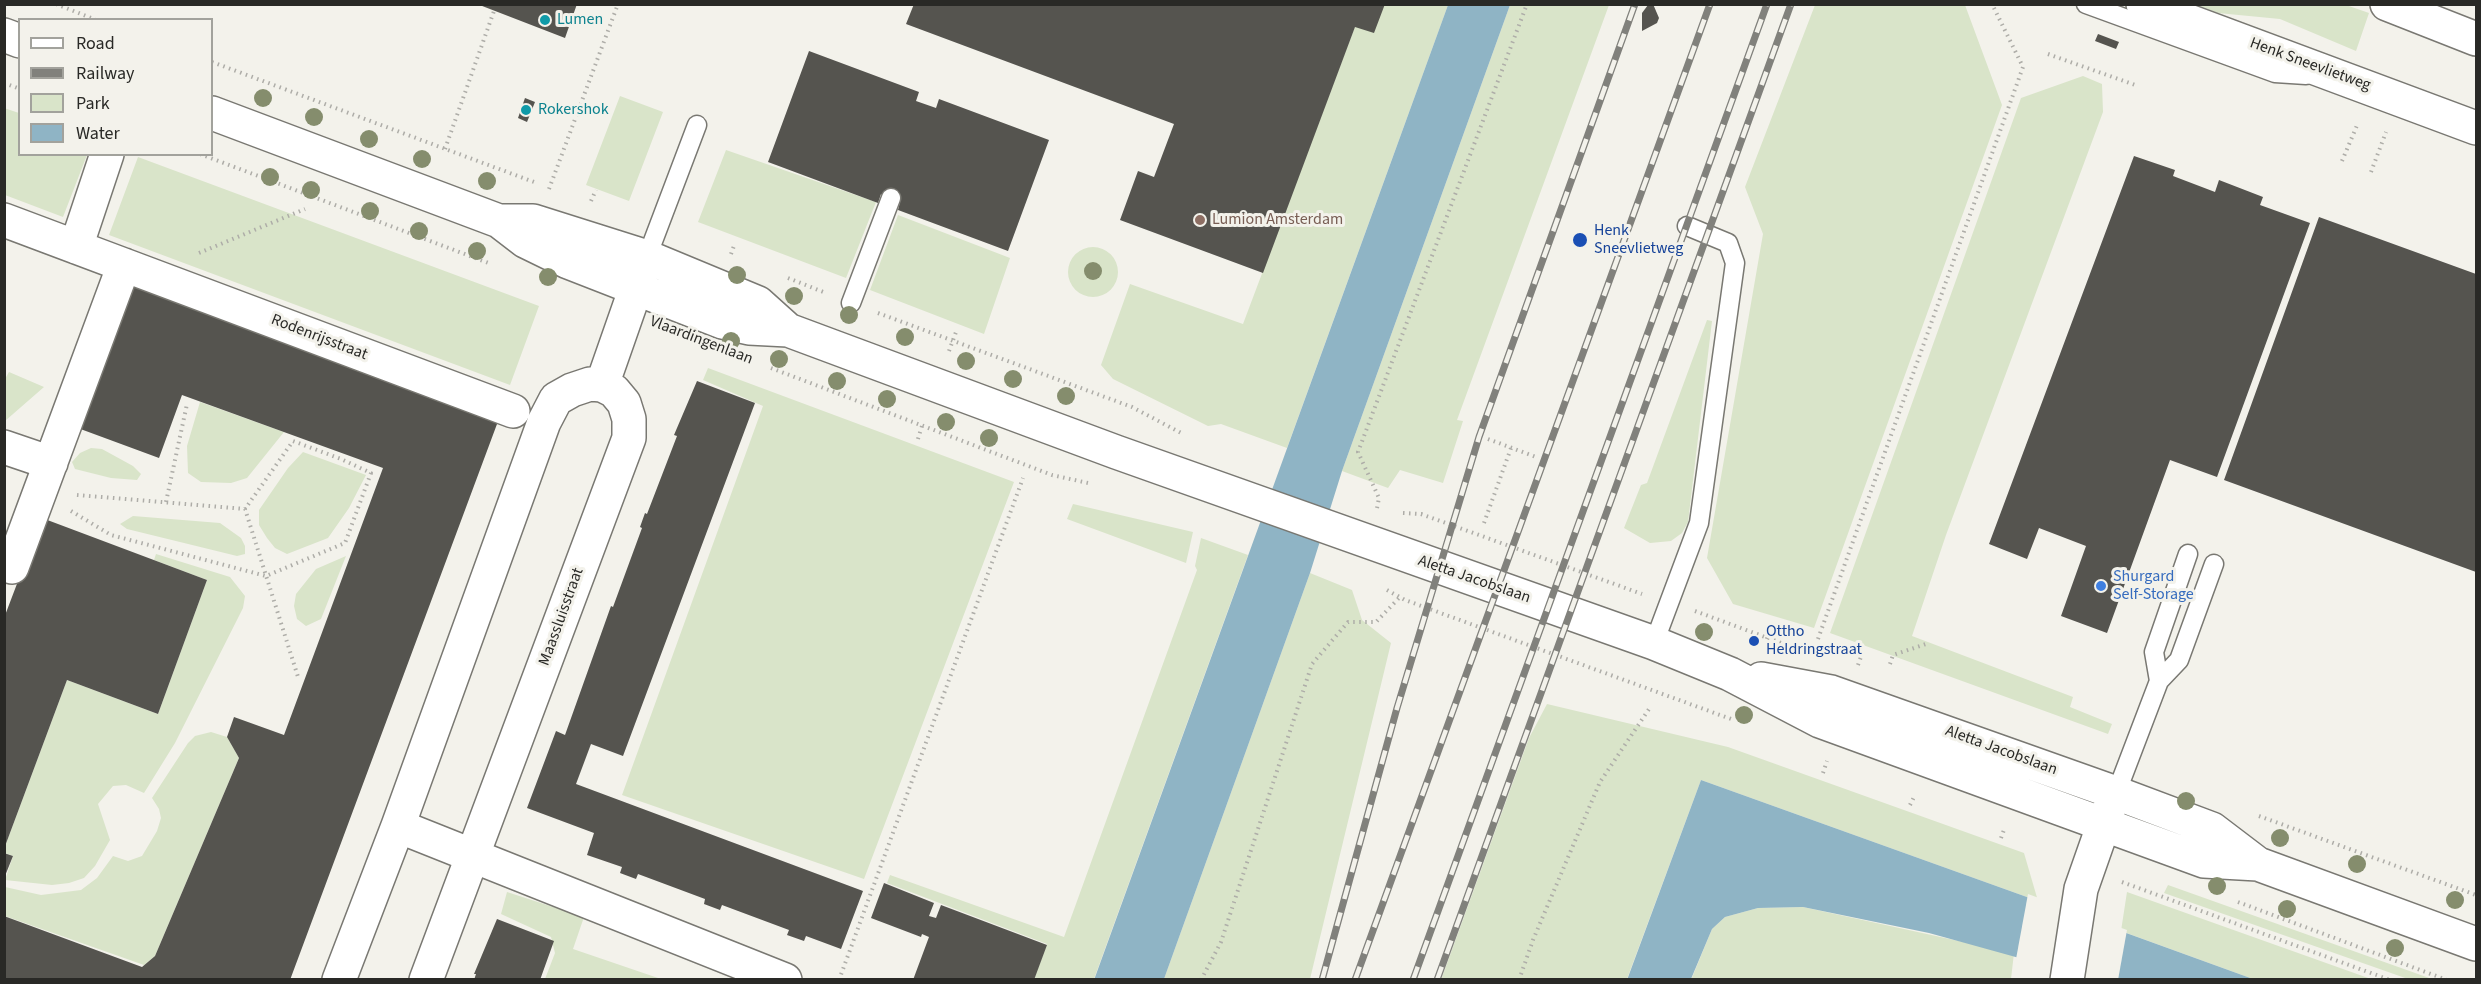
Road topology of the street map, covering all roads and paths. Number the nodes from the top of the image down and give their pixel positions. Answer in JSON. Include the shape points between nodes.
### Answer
{"nodes":[{"id":1,"x":56,"y":4,"type":"edge"},
{"id":2,"x":618,"y":4,"type":"edge"},
{"id":3,"x":1527,"y":4,"type":"edge"},
{"id":4,"x":1992,"y":4,"type":"edge"},
{"id":5,"x":2086,"y":4,"type":"edge"},
{"id":6,"x":2143,"y":4,"type":"edge"},
{"id":7,"x":2387,"y":4,"type":"edge"},
{"id":8,"x":494,"y":11,"type":"dead end"},
{"id":9,"x":91,"y":18,"type":"edge"},
{"id":10,"x":2476,"y":39,"type":"edge"},
{"id":11,"x":2048,"y":54,"type":"dead end"},
{"id":12,"x":2340,"y":76,"type":"junction"},
{"id":13,"x":2138,"y":86,"type":"dead end"},
{"id":14,"x":213,"y":113,"type":"edge"},
{"id":15,"x":697,"y":125,"type":"dead end"},
{"id":16,"x":2476,"y":128,"type":"edge"},
{"id":17,"x":445,"y":149,"type":"dead end"},
{"id":18,"x":106,"y":156,"type":"edge"},
{"id":19,"x":205,"y":156,"type":"edge"},
{"id":20,"x":549,"y":188,"type":"dead end"},
{"id":21,"x":891,"y":198,"type":"dead end"},
{"id":22,"x":305,"y":209,"type":"dead end"},
{"id":23,"x":499,"y":221,"type":"junction"},
{"id":24,"x":1687,"y":226,"type":"dead end"},
{"id":25,"x":7,"y":228,"type":"edge"},
{"id":26,"x":76,"y":247,"type":"junction"},
{"id":27,"x":646,"y":257,"type":"junction"},
{"id":28,"x":501,"y":268,"type":"dead end"},
{"id":29,"x":136,"y":269,"type":"junction"},
{"id":30,"x":635,"y":289,"type":"junction"},
{"id":31,"x":851,"y":303,"type":"dead end"},
{"id":32,"x":788,"y":330,"type":"junction"},
{"id":33,"x":765,"y":366,"type":"dead end"},
{"id":34,"x":602,"y":385,"type":"junction"},
{"id":35,"x":187,"y":404,"type":"dead end"},
{"id":36,"x":513,"y":411,"type":"dead end"},
{"id":37,"x":1488,"y":439,"type":"dead end"},
{"id":38,"x":4,"y":447,"type":"edge"},
{"id":39,"x":1511,"y":448,"type":"junction"},
{"id":40,"x":1536,"y":457,"type":"dead end"},
{"id":41,"x":46,"y":477,"type":"junction"},
{"id":42,"x":1023,"y":478,"type":"dead end"},
{"id":43,"x":1098,"y":485,"type":"dead end"},
{"id":44,"x":1217,"y":487,"type":"joint"},
{"id":45,"x":166,"y":502,"type":"junction"},
{"id":46,"x":245,"y":509,"type":"junction"},
{"id":47,"x":1376,"y":512,"type":"dead end"},
{"id":48,"x":1484,"y":523,"type":"dead end"},
{"id":49,"x":2188,"y":554,"type":"dead end"},
{"id":50,"x":2214,"y":564,"type":"dead end"},
{"id":51,"x":12,"y":567,"type":"dead end"},
{"id":52,"x":266,"y":576,"type":"junction"},
{"id":53,"x":1400,"y":597,"type":"dead end"},
{"id":54,"x":1771,"y":622,"type":"dead end"},
{"id":55,"x":1818,"y":639,"type":"dead end"},
{"id":56,"x":1654,"y":643,"type":"junction"},
{"id":57,"x":1929,"y":643,"type":"dead end"},
{"id":58,"x":1765,"y":645,"type":"dead end"},
{"id":59,"x":1890,"y":664,"type":"dead end"},
{"id":60,"x":299,"y":680,"type":"dead end"},
{"id":61,"x":2160,"y":681,"type":"junction"},
{"id":62,"x":1649,"y":710,"type":"dead end"},
{"id":63,"x":2110,"y":809,"type":"junction"},
{"id":64,"x":398,"y":826,"type":"junction"},
{"id":65,"x":472,"y":856,"type":"junction"},
{"id":66,"x":2084,"y":879,"type":"junction"},
{"id":67,"x":2476,"y":944,"type":"edge"},
{"id":68,"x":339,"y":980,"type":"edge"},
{"id":69,"x":426,"y":980,"type":"edge"},
{"id":70,"x":784,"y":980,"type":"edge"},
{"id":71,"x":839,"y":980,"type":"edge"},
{"id":72,"x":1201,"y":980,"type":"edge"},
{"id":73,"x":1519,"y":980,"type":"edge"},
{"id":74,"x":2067,"y":980,"type":"edge"},
{"id":75,"x":2390,"y":980,"type":"edge"}],
"edges":[{"from":1,"to":9,"type":"path"},
{"from":2,"to":20,"type":"path"},
{"from":3,"to":47,"type":"path","via":[[1358,452],[1379,498]]},
{"from":4,"to":55,"type":"path","via":[[2023,67]]},
{"from":5,"to":12,"type":"lane","via":[[2275,73]]},
{"from":6,"to":12,"type":"street","name":"Henk Sneevlietweg"},
{"from":7,"to":10,"type":"street"},
{"from":8,"to":17,"type":"path"},
{"from":11,"to":13,"type":"path"},
{"from":12,"to":16,"type":"street","name":"Henk Sneevlietweg"},
{"from":14,"to":23,"type":"street","name":"Vlaardingenlaan"},
{"from":15,"to":27,"type":"lane"},
{"from":18,"to":26,"type":"street"},
{"from":19,"to":28,"type":"path"},
{"from":21,"to":31,"type":"lane"},
{"from":22,"to":29,"type":"path"},
{"from":23,"to":27,"type":"street","name":"Vlaardingenlaan","via":[[533,221]]},
{"from":23,"to":30,"type":"street","name":"Vlaardingenlaan","via":[[525,241]]},
{"from":24,"to":56,"type":"lane","via":[[1728,243],[1735,263],[1700,523]]},
{"from":25,"to":26,"type":"street","name":"Rodenrijsstraat"},
{"from":26,"to":29,"type":"street","name":"Rodenrijsstraat"},
{"from":27,"to":30,"type":"street"},
{"from":27,"to":32,"type":"street","name":"Vlaardingenlaan","via":[[758,303]]},
{"from":29,"to":36,"type":"street","name":"Rodenrijsstraat"},
{"from":29,"to":41,"type":"street"},
{"from":30,"to":32,"type":"street","name":"Vlaardingenlaan","via":[[722,322]]},
{"from":30,"to":34,"type":"street"},
{"from":32,"to":44,"type":"street","name":"Vlaardingenlaan"},
{"from":33,"to":43,"type":"path","name":"Vlaardingenlaan","via":[[1052,475]]},
{"from":34,"to":64,"type":"street","via":[[581,387],[556,399],[544,422]]},
{"from":34,"to":65,"type":"street","name":"Maassluisstraat","via":[[624,403],[629,438]]},
{"from":35,"to":45,"type":"path"},
{"from":37,"to":39,"type":"path"},
{"from":38,"to":41,"type":"street"},
{"from":39,"to":40,"type":"path"},
{"from":39,"to":48,"type":"path"},
{"from":41,"to":45,"type":"path"},
{"from":41,"to":51,"type":"street"},
{"from":41,"to":52,"type":"path","via":[[111,535]]},
{"from":42,"to":71,"type":"path"},
{"from":44,"to":56,"type":"street","name":"Aletta Jacobslaan"},
{"from":45,"to":46,"type":"path"},
{"from":46,"to":52,"type":"path"},
{"from":46,"to":52,"type":"path","via":[[293,441],[371,473],[345,543]]},
{"from":49,"to":61,"type":"lane","via":[[2154,652]]},
{"from":50,"to":61,"type":"lane","via":[[2179,660]]},
{"from":52,"to":60,"type":"path"},
{"from":53,"to":72,"type":"path","via":[[1376,622],[1348,622],[1312,664],[1221,942]]},
{"from":54,"to":58,"type":"path"},
{"from":56,"to":63,"type":"street","name":"Aletta Jacobslaan","via":[[1730,674],[1820,721]]},
{"from":57,"to":59,"type":"path","via":[[1893,656]]},
{"from":61,"to":63,"type":"lane"},
{"from":62,"to":73,"type":"path","via":[[1600,782]]},
{"from":63,"to":66,"type":"street"},
{"from":63,"to":67,"type":"street","name":"Aletta Jacobslaan","via":[[2204,861],[2259,864]]},
{"from":64,"to":65,"type":"street"},
{"from":64,"to":68,"type":"street"},
{"from":65,"to":69,"type":"street","name":"Maassluisstraat"},
{"from":65,"to":70,"type":"street"},
{"from":66,"to":74,"type":"street"},
{"from":66,"to":75,"type":"path"}]}
